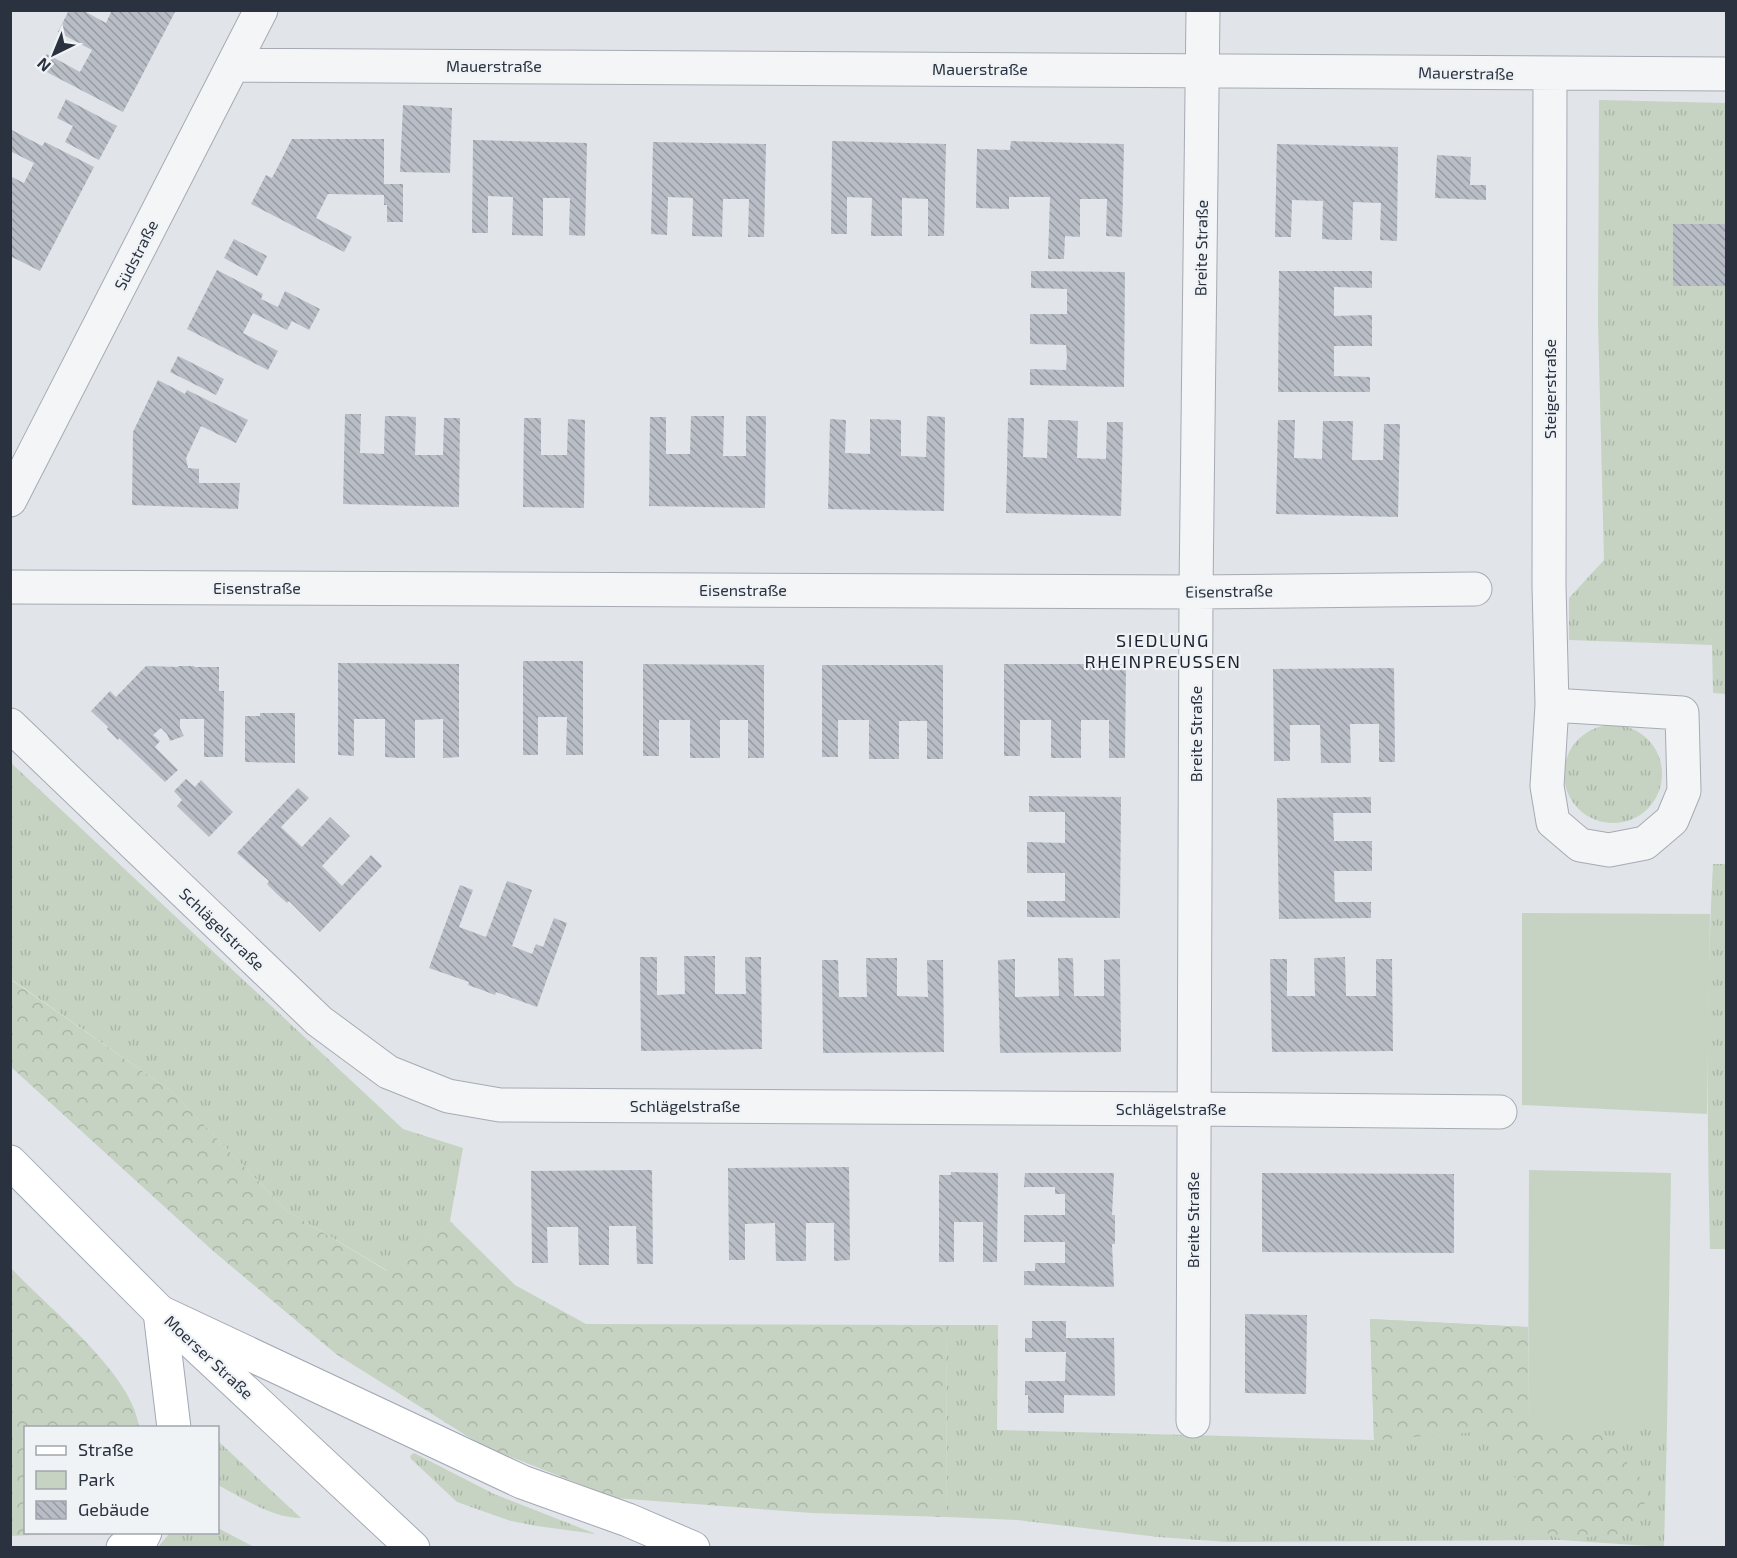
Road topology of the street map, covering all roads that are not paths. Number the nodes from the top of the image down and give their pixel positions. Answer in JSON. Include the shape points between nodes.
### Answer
{"nodes":[{"id":1,"x":261,"y":10,"type":"edge"},
{"id":2,"x":1203,"y":10,"type":"edge"},
{"id":3,"x":233,"y":65,"type":"junction"},
{"id":4,"x":1203,"y":70,"type":"junction"},
{"id":5,"x":1551,"y":74,"type":"junction"},
{"id":6,"x":1726,"y":74,"type":"edge"},
{"id":7,"x":10,"y":500,"type":"edge"},
{"id":8,"x":10,"y":587,"type":"edge"},
{"id":9,"x":1476,"y":588,"type":"dead end"},
{"id":10,"x":1196,"y":592,"type":"junction"},
{"id":11,"x":1552,"y":705,"type":"junction"},
{"id":12,"x":10,"y":725,"type":"edge"},
{"id":13,"x":1193,"y":1109,"type":"junction"},
{"id":14,"x":1500,"y":1113,"type":"dead end"},
{"id":15,"x":10,"y":1162,"type":"edge"},
{"id":16,"x":160,"y":1312,"type":"junction"},
{"id":17,"x":1193,"y":1421,"type":"dead end"},
{"id":18,"x":174,"y":1426,"type":"edge"},
{"id":19,"x":144,"y":1534,"type":"edge"},
{"id":20,"x":123,"y":1548,"type":"edge"},
{"id":21,"x":413,"y":1548,"type":"edge"},
{"id":22,"x":693,"y":1548,"type":"edge"}],
"edges":[{"from":1,"to":3,"type":"street","name":"Südstraße"},
{"from":2,"to":4,"type":"street","name":"Breite Straße"},
{"from":3,"to":4,"type":"street","name":"Mauerstraße"},
{"from":3,"to":7,"type":"street","name":"Südstraße"},
{"from":4,"to":5,"type":"street","name":"Mauerstraße"},
{"from":4,"to":10,"type":"street","name":"Breite Straße"},
{"from":5,"to":6,"type":"street","name":"Mauerstraße"},
{"from":5,"to":11,"type":"street","name":"Steigerstraße"},
{"from":8,"to":10,"type":"street","name":"Eisenstraße"},
{"from":9,"to":10,"type":"street","name":"Eisenstraße"},
{"from":10,"to":13,"type":"street","name":"Breite Straße"},
{"from":11,"to":11,"type":"street","name":"Steigerstraße","via":[[1547,786],[1553,822],[1580,844],[1609,850],[1645,843],[1672,820],[1684,791],[1682,713]]},
{"from":12,"to":13,"type":"street","name":"Schlägelstraße","via":[[318,1021],[388,1072],[448,1096],[500,1105]]},
{"from":13,"to":14,"type":"street","name":"Schlägelstraße"},
{"from":13,"to":17,"type":"street","name":"Breite Straße"},
{"from":15,"to":16,"type":"main road","name":"Moerser Straße"},
{"from":16,"to":18,"type":"main road"},
{"from":16,"to":21,"type":"main road","name":"Moerser Straße"},
{"from":16,"to":22,"type":"main road","via":[[522,1482]]},
{"from":19,"to":20,"type":"main road"}]}
